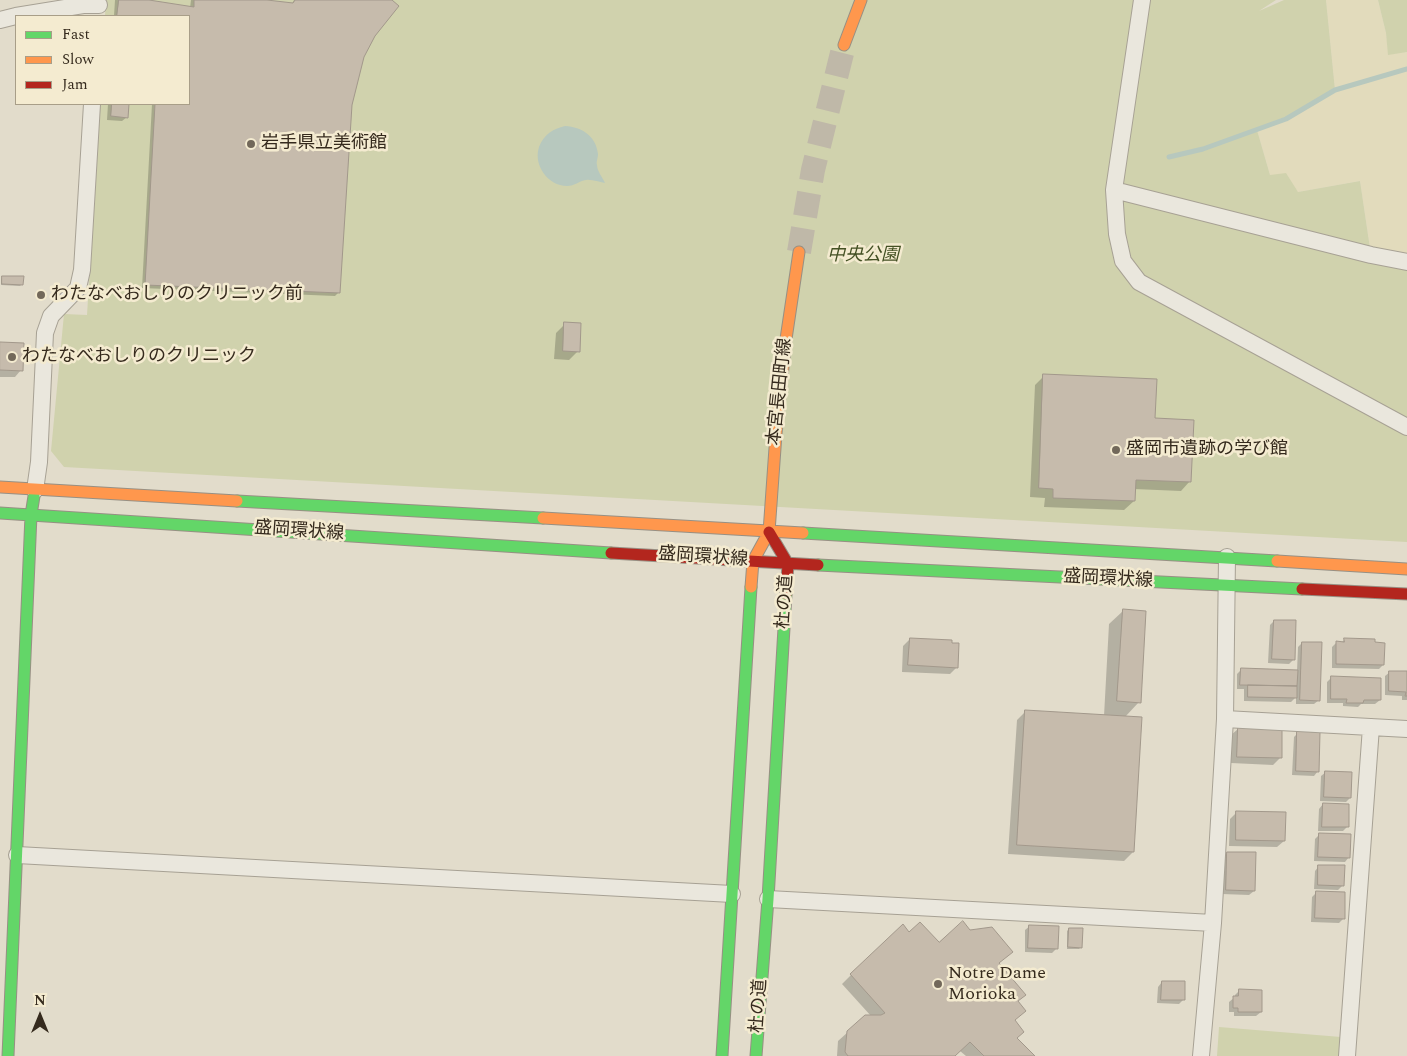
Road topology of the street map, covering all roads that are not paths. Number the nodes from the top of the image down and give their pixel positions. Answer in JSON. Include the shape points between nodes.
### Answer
{"nodes":[{"id":1,"x":861,"y":0,"type":"edge"},
{"id":2,"x":1142,"y":0,"type":"edge"},
{"id":3,"x":99,"y":7,"type":"edge"},
{"id":4,"x":22,"y":15,"type":"edge"},
{"id":5,"x":15,"y":16,"type":"edge"},
{"id":6,"x":0,"y":20,"type":"edge"},
{"id":7,"x":844,"y":45,"type":"tunnel mouth"},
{"id":8,"x":92,"y":105,"type":"edge"},
{"id":9,"x":1114,"y":190,"type":"junction"},
{"id":10,"x":799,"y":252,"type":"tunnel mouth"},
{"id":11,"x":1407,"y":262,"type":"edge"},
{"id":12,"x":1407,"y":428,"type":"edge"},
{"id":13,"x":0,"y":487,"type":"edge"},
{"id":14,"x":35,"y":490,"type":"junction"},
{"id":15,"x":0,"y":513,"type":"edge"},
{"id":16,"x":32,"y":515,"type":"junction"},
{"id":17,"x":769,"y":532,"type":"junction"},
{"id":18,"x":1228,"y":557,"type":"junction"},
{"id":19,"x":753,"y":561,"type":"junction"},
{"id":20,"x":788,"y":564,"type":"junction"},
{"id":21,"x":1407,"y":569,"type":"edge"},
{"id":22,"x":1226,"y":586,"type":"junction"},
{"id":23,"x":1407,"y":594,"type":"edge"},
{"id":24,"x":1225,"y":719,"type":"junction"},
{"id":25,"x":1371,"y":727,"type":"junction"},
{"id":26,"x":1407,"y":729,"type":"edge"},
{"id":27,"x":17,"y":855,"type":"junction"},
{"id":28,"x":732,"y":894,"type":"junction"},
{"id":29,"x":768,"y":899,"type":"junction"},
{"id":30,"x":1213,"y":924,"type":"junction"},
{"id":31,"x":8,"y":1056,"type":"edge"},
{"id":32,"x":722,"y":1056,"type":"edge"},
{"id":33,"x":756,"y":1056,"type":"edge"},
{"id":34,"x":1201,"y":1056,"type":"edge"},
{"id":35,"x":1346,"y":1056,"type":"edge"}],
"edges":[{"from":1,"to":7,"type":"main road"},
{"from":2,"to":9,"type":"street"},
{"from":3,"to":4,"type":"street","via":[[83,4]]},
{"from":5,"to":6,"type":"street"},
{"from":8,"to":14,"type":"street","via":[[82,270],[78,288],[51,316],[44,333]]},
{"from":9,"to":11,"type":"street","via":[[1371,256]]},
{"from":9,"to":12,"type":"street","via":[[1123,261],[1139,282]]},
{"from":10,"to":17,"type":"main road","name":"本宮長田町線","via":[[786,339]]},
{"from":13,"to":14,"type":"main road","name":"盛岡環状線"},
{"from":14,"to":16,"type":"main road"},
{"from":14,"to":17,"type":"main road","name":"盛岡環状線"},
{"from":15,"to":16,"type":"main road","name":"盛岡環状線"},
{"from":16,"to":19,"type":"main road","name":"盛岡環状線"},
{"from":16,"to":27,"type":"main road"},
{"from":17,"to":18,"type":"main road","name":"盛岡環状線"},
{"from":17,"to":19,"type":"main road","name":"杜の道"},
{"from":17,"to":20,"type":"main road","name":"杜の道"},
{"from":18,"to":21,"type":"main road","name":"盛岡環状線"},
{"from":18,"to":22,"type":"street"},
{"from":19,"to":20,"type":"main road","name":"盛岡環状線"},
{"from":19,"to":28,"type":"main road","name":"杜の道"},
{"from":20,"to":22,"type":"main road","name":"盛岡環状線"},
{"from":20,"to":29,"type":"main road","name":"杜の道"},
{"from":22,"to":23,"type":"main road","name":"盛岡環状線"},
{"from":22,"to":24,"type":"street"},
{"from":24,"to":25,"type":"street"},
{"from":24,"to":30,"type":"street"},
{"from":25,"to":26,"type":"street"},
{"from":25,"to":35,"type":"street"},
{"from":27,"to":28,"type":"street"},
{"from":27,"to":31,"type":"main road"},
{"from":28,"to":32,"type":"main road","name":"杜の道"},
{"from":29,"to":30,"type":"street"},
{"from":29,"to":33,"type":"main road","name":"杜の道"},
{"from":30,"to":34,"type":"street"}]}
